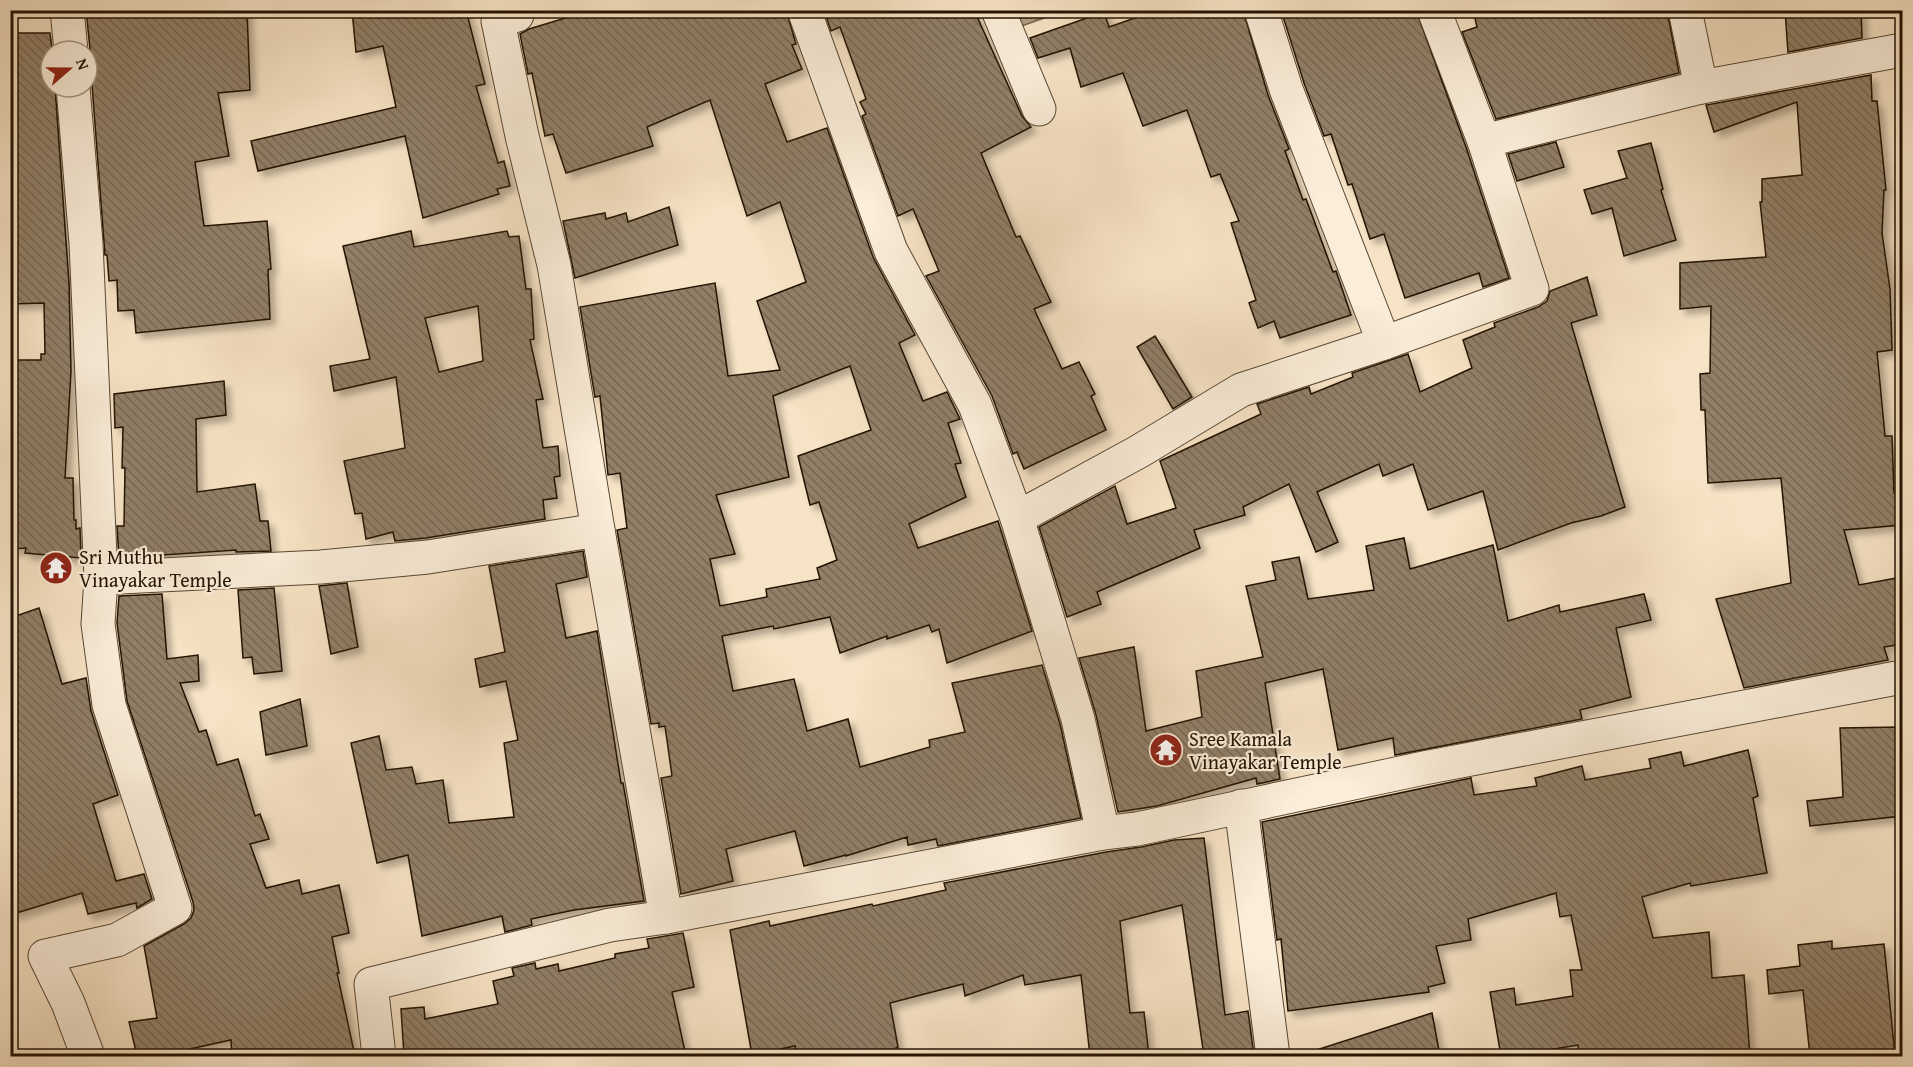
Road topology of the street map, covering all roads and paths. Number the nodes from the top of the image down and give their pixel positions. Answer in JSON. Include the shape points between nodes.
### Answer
{"nodes":[{"id":1,"x":67,"y":10,"type":"edge"},
{"id":2,"x":804,"y":10,"type":"edge"},
{"id":3,"x":998,"y":10,"type":"edge"},
{"id":4,"x":1262,"y":10,"type":"edge"},
{"id":5,"x":1434,"y":10,"type":"edge"},
{"id":6,"x":1684,"y":10,"type":"edge"},
{"id":7,"x":521,"y":12,"type":"edge"},
{"id":8,"x":69,"y":39,"type":"edge"},
{"id":9,"x":1902,"y":50,"type":"edge"},
{"id":10,"x":1701,"y":87,"type":"junction"},
{"id":11,"x":75,"y":99,"type":"edge"},
{"id":12,"x":1039,"y":109,"type":"dead end"},
{"id":13,"x":1484,"y":141,"type":"junction"},
{"id":14,"x":1384,"y":343,"type":"junction"},
{"id":15,"x":1017,"y":518,"type":"junction"},
{"id":16,"x":598,"y":530,"type":"junction"},
{"id":17,"x":101,"y":578,"type":"junction"},
{"id":18,"x":1902,"y":677,"type":"edge"},
{"id":19,"x":1241,"y":806,"type":"junction"},
{"id":20,"x":1103,"y":833,"type":"junction"},
{"id":21,"x":666,"y":917,"type":"junction"},
{"id":22,"x":88,"y":1056,"type":"edge"},
{"id":23,"x":379,"y":1056,"type":"edge"},
{"id":24,"x":1273,"y":1056,"type":"edge"}],
"edges":[{"from":1,"to":8,"type":"street"},
{"from":2,"to":15,"type":"street","via":[[891,251],[975,405]]},
{"from":3,"to":12,"type":"street"},
{"from":4,"to":14,"type":"street","via":[[1286,89]]},
{"from":5,"to":13,"type":"street"},
{"from":6,"to":10,"type":"street"},
{"from":7,"to":16,"type":"street","via":[[498,21],[554,265]]},
{"from":9,"to":10,"type":"street"},
{"from":10,"to":13,"type":"street"},
{"from":11,"to":17,"type":"street","via":[[86,243]]},
{"from":13,"to":14,"type":"street","via":[[1532,289]]},
{"from":14,"to":15,"type":"street","via":[[1241,390]]},
{"from":15,"to":20,"type":"street","via":[[1078,719]]},
{"from":16,"to":17,"type":"street","via":[[428,557],[321,567]]},
{"from":16,"to":21,"type":"street"},
{"from":17,"to":22,"type":"street","via":[[98,624],[109,705],[175,908],[117,940],[45,956]]},
{"from":18,"to":19,"type":"street"},
{"from":19,"to":20,"type":"street"},
{"from":19,"to":24,"type":"street"},
{"from":20,"to":21,"type":"street"},
{"from":21,"to":23,"type":"street","via":[[610,925],[371,984]]}]}
